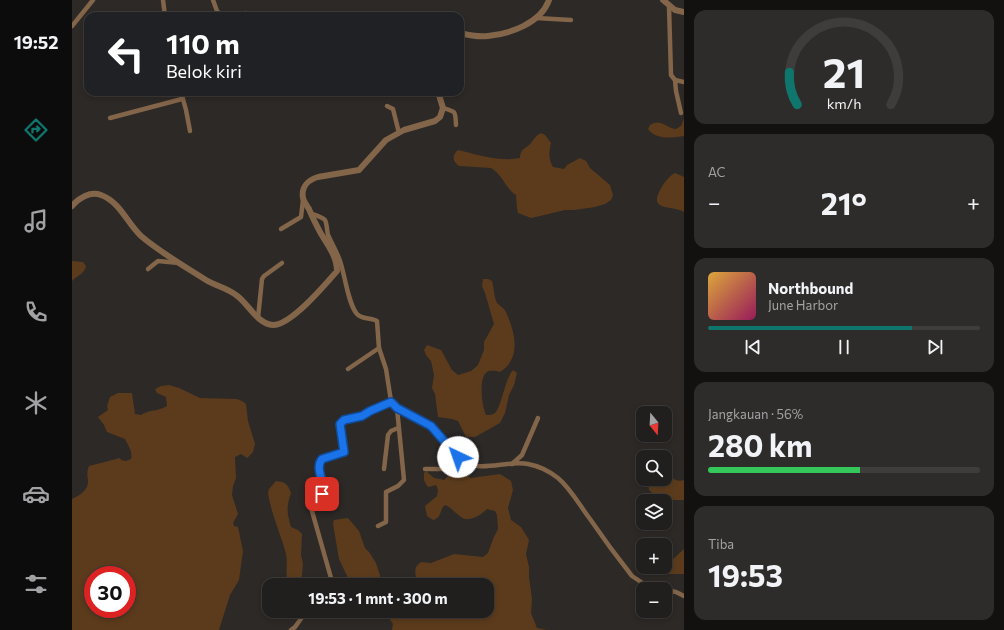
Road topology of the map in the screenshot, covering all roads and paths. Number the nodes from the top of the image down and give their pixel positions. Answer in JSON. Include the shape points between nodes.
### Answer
{"nodes":[{"id":1,"x":92,"y":0,"type":"edge"},
{"id":2,"x":163,"y":0,"type":"edge"},
{"id":3,"x":213,"y":0,"type":"edge"},
{"id":4,"x":549,"y":0,"type":"edge"},
{"id":5,"x":663,"y":0,"type":"edge"},
{"id":6,"x":669,"y":6,"type":"junction"},
{"id":7,"x":164,"y":12,"type":"edge"},
{"id":8,"x":218,"y":12,"type":"edge"},
{"id":9,"x":684,"y":12,"type":"edge"},
{"id":10,"x":536,"y":18,"type":"junction"},
{"id":11,"x":571,"y":20,"type":"dead end"},
{"id":12,"x":72,"y":26,"type":"edge"},
{"id":13,"x":464,"y":33,"type":"edge"},
{"id":14,"x":675,"y":80,"type":"junction"},
{"id":15,"x":684,"y":82,"type":"edge"},
{"id":16,"x":182,"y":96,"type":"edge"},
{"id":17,"x":439,"y":96,"type":"edge"},
{"id":18,"x":182,"y":99,"type":"junction"},
{"id":19,"x":387,"y":106,"type":"dead end"},
{"id":20,"x":443,"y":108,"type":"junction"},
{"id":21,"x":681,"y":113,"type":"dead end"},
{"id":22,"x":110,"y":118,"type":"dead end"},
{"id":23,"x":456,"y":125,"type":"dead end"},
{"id":24,"x":190,"y":131,"type":"dead end"},
{"id":25,"x":399,"y":132,"type":"junction"},
{"id":26,"x":303,"y":198,"type":"junction"},
{"id":27,"x":72,"y":206,"type":"edge"},
{"id":28,"x":311,"y":213,"type":"junction"},
{"id":29,"x":281,"y":229,"type":"dead end"},
{"id":30,"x":282,"y":263,"type":"dead end"},
{"id":31,"x":180,"y":264,"type":"junction"},
{"id":32,"x":148,"y":269,"type":"dead end"},
{"id":33,"x":258,"y":318,"type":"junction"},
{"id":34,"x":379,"y":348,"type":"junction"},
{"id":35,"x":348,"y":369,"type":"dead end"},
{"id":36,"x":391,"y":402,"type":"junction"},
{"id":37,"x":397,"y":408,"type":"junction"},
{"id":38,"x":538,"y":418,"type":"dead end"},
{"id":39,"x":398,"y":428,"type":"junction"},
{"id":40,"x":465,"y":463,"type":"junction"},
{"id":41,"x":512,"y":464,"type":"junction"},
{"id":42,"x":384,"y":469,"type":"dead end"},
{"id":43,"x":425,"y":469,"type":"dead end"},
{"id":44,"x":378,"y":526,"type":"dead end"},
{"id":45,"x":331,"y":578,"type":"edge"},
{"id":46,"x":641,"y":582,"type":"edge"},
{"id":47,"x":672,"y":591,"type":"edge"},
{"id":48,"x":684,"y":596,"type":"edge"},
{"id":49,"x":302,"y":618,"type":"edge"},
{"id":50,"x":291,"y":630,"type":"edge"}],
"edges":[{"from":1,"to":12,"type":"street"},
{"from":2,"to":7,"type":"street"},
{"from":3,"to":8,"type":"street"},
{"from":4,"to":10,"type":"street","via":[[543,12]]},
{"from":5,"to":6,"type":"street"},
{"from":6,"to":9,"type":"street"},
{"from":6,"to":14,"type":"street","via":[[671,75]]},
{"from":10,"to":11,"type":"street"},
{"from":10,"to":13,"type":"street","via":[[511,31],[494,35]]},
{"from":14,"to":15,"type":"street"},
{"from":14,"to":21,"type":"street"},
{"from":16,"to":18,"type":"street"},
{"from":17,"to":20,"type":"street"},
{"from":18,"to":22,"type":"street"},
{"from":18,"to":24,"type":"street"},
{"from":19,"to":25,"type":"street","via":[[393,109]]},
{"from":20,"to":23,"type":"street","via":[[454,111]]},
{"from":20,"to":25,"type":"street","via":[[440,117],[435,121]]},
{"from":25,"to":26,"type":"street","via":[[386,140],[359,170],[312,179],[304,188]]},
{"from":26,"to":28,"type":"street"},
{"from":26,"to":29,"type":"street","via":[[301,217]]},
{"from":27,"to":31,"type":"street","via":[[77,200],[94,194],[110,199],[141,235]]},
{"from":28,"to":33,"type":"street","via":[[334,255],[337,271],[306,305],[279,324],[267,324]]},
{"from":28,"to":34,"type":"street","via":[[323,218],[325,222],[355,312],[364,318],[376,320]]},
{"from":30,"to":33,"type":"street","via":[[262,279]]},
{"from":31,"to":32,"type":"street","via":[[158,261]]},
{"from":31,"to":33,"type":"street","via":[[237,296]]},
{"from":34,"to":35,"type":"street"},
{"from":34,"to":36,"type":"street","via":[[386,369]]},
{"from":36,"to":37,"type":"street"},
{"from":36,"to":45,"type":"street","via":[[358,418],[342,421],[340,424],[344,452],[320,462],[323,492],[311,499],[310,504]]},
{"from":37,"to":39,"type":"street"},
{"from":37,"to":40,"type":"street","via":[[431,426]]},
{"from":38,"to":41,"type":"street","via":[[522,455]]},
{"from":39,"to":42,"type":"street","via":[[389,432]]},
{"from":39,"to":44,"type":"street","via":[[404,480],[386,492],[386,522]]},
{"from":40,"to":41,"type":"street","via":[[482,466]]},
{"from":40,"to":43,"type":"street","via":[[444,469]]},
{"from":41,"to":46,"type":"street","via":[[539,467],[558,478],[632,576]]},
{"from":47,"to":48,"type":"street"},
{"from":49,"to":50,"type":"street"}]}
